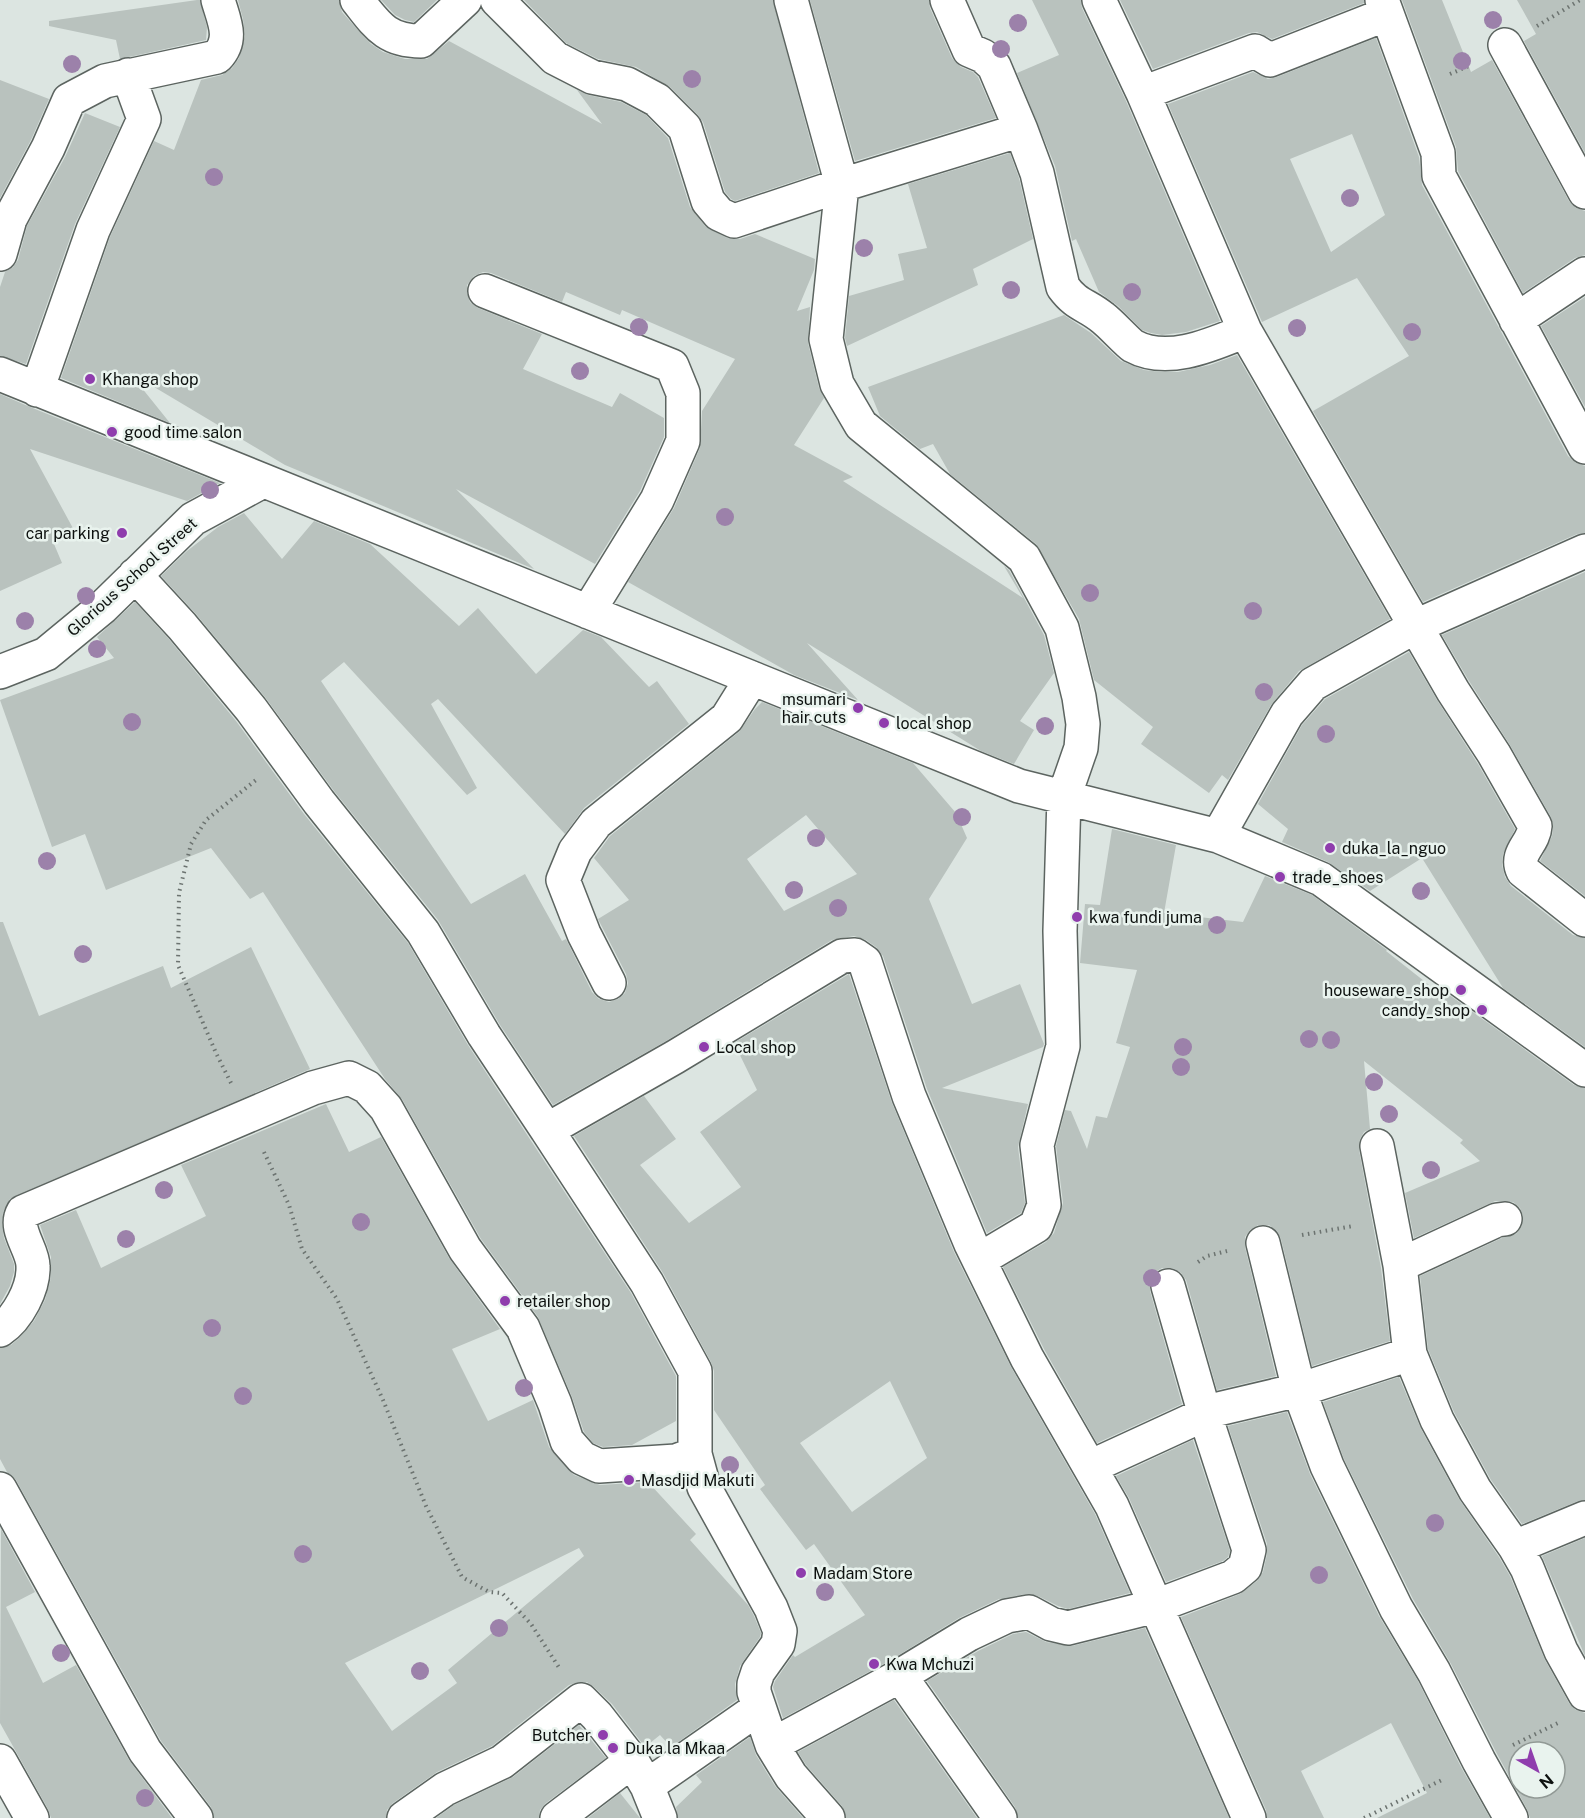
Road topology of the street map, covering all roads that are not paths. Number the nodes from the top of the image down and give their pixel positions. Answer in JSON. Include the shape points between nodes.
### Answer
{"nodes":[{"id":1,"x":218,"y":0,"type":"edge"},
{"id":2,"x":357,"y":0,"type":"edge"},
{"id":3,"x":465,"y":0,"type":"edge"},
{"id":4,"x":497,"y":0,"type":"edge"},
{"id":5,"x":791,"y":0,"type":"edge"},
{"id":6,"x":947,"y":0,"type":"edge"},
{"id":7,"x":1099,"y":0,"type":"edge"},
{"id":8,"x":1384,"y":7,"type":"edge"},
{"id":9,"x":1505,"y":45,"type":"dead end"},
{"id":10,"x":128,"y":75,"type":"junction"},
{"id":11,"x":1143,"y":93,"type":"junction"},
{"id":12,"x":1021,"y":130,"type":"junction"},
{"id":13,"x":842,"y":185,"type":"junction"},
{"id":14,"x":1585,"y":192,"type":"edge"},
{"id":15,"x":0,"y":254,"type":"edge"},
{"id":16,"x":1585,"y":274,"type":"edge"},
{"id":17,"x":486,"y":291,"type":"dead end"},
{"id":18,"x":1516,"y":320,"type":"junction"},
{"id":19,"x":1245,"y":331,"type":"junction"},
{"id":20,"x":0,"y":374,"type":"edge"},
{"id":21,"x":38,"y":390,"type":"junction"},
{"id":22,"x":1585,"y":447,"type":"edge"},
{"id":23,"x":264,"y":480,"type":"junction"},
{"id":24,"x":1585,"y":551,"type":"edge"},
{"id":25,"x":135,"y":575,"type":"junction"},
{"id":26,"x":588,"y":612,"type":"junction"},
{"id":27,"x":1416,"y":626,"type":"junction"},
{"id":28,"x":0,"y":672,"type":"edge"},
{"id":29,"x":752,"y":678,"type":"junction"},
{"id":30,"x":1064,"y":797,"type":"junction"},
{"id":31,"x":1218,"y":836,"type":"junction"},
{"id":32,"x":1585,"y":920,"type":"edge"},
{"id":33,"x":609,"y":983,"type":"dead end"},
{"id":34,"x":1585,"y":1069,"type":"edge"},
{"id":35,"x":547,"y":1130,"type":"junction"},
{"id":36,"x":1377,"y":1146,"type":"dead end"},
{"id":37,"x":1505,"y":1219,"type":"dead end"},
{"id":38,"x":1263,"y":1243,"type":"dead end"},
{"id":39,"x":979,"y":1260,"type":"junction"},
{"id":40,"x":1400,"y":1265,"type":"junction"},
{"id":41,"x":1168,"y":1286,"type":"dead end"},
{"id":42,"x":0,"y":1330,"type":"edge"},
{"id":43,"x":1410,"y":1354,"type":"junction"},
{"id":44,"x":1299,"y":1390,"type":"junction"},
{"id":45,"x":1205,"y":1415,"type":"junction"},
{"id":46,"x":695,"y":1454,"type":"junction"},
{"id":47,"x":1090,"y":1467,"type":"junction"},
{"id":48,"x":0,"y":1489,"type":"edge"},
{"id":49,"x":1585,"y":1518,"type":"edge"},
{"id":50,"x":1515,"y":1547,"type":"junction"},
{"id":51,"x":1156,"y":1606,"type":"junction"},
{"id":52,"x":898,"y":1677,"type":"junction"},
{"id":53,"x":1585,"y":1694,"type":"edge"},
{"id":54,"x":759,"y":1708,"type":"junction"},
{"id":55,"x":772,"y":1745,"type":"junction"},
{"id":56,"x":0,"y":1761,"type":"edge"},
{"id":57,"x":640,"y":1774,"type":"junction"},
{"id":58,"x":32,"y":1818,"type":"edge"},
{"id":59,"x":196,"y":1818,"type":"edge"},
{"id":60,"x":404,"y":1818,"type":"edge"},
{"id":61,"x":557,"y":1818,"type":"edge"},
{"id":62,"x":660,"y":1818,"type":"edge"},
{"id":63,"x":828,"y":1818,"type":"edge"},
{"id":64,"x":1000,"y":1818,"type":"edge"},
{"id":65,"x":1249,"y":1818,"type":"edge"},
{"id":66,"x":1511,"y":1818,"type":"edge"}],
"edges":[{"from":1,"to":10,"type":"street","via":[[227,34],[225,48],[217,57]]},
{"from":2,"to":3,"type":"street","via":[[383,32],[403,41],[421,41]]},
{"from":4,"to":13,"type":"street","via":[[555,58],[592,77],[627,84],[657,100],[685,128],[708,201],[719,214],[734,221]]},
{"from":5,"to":13,"type":"street"},
{"from":6,"to":12,"type":"street","via":[[969,50],[994,66]]},
{"from":7,"to":11,"type":"street"},
{"from":8,"to":11,"type":"street","via":[[1270,60],[1255,51]]},
{"from":8,"to":18,"type":"street","via":[[1438,153],[1439,176]]},
{"from":9,"to":14,"type":"street"},
{"from":10,"to":15,"type":"street","via":[[105,81],[69,100],[10,219]]},
{"from":10,"to":21,"type":"street","via":[[144,119],[93,230]]},
{"from":11,"to":19,"type":"street"},
{"from":12,"to":13,"type":"street"},
{"from":12,"to":19,"type":"street","via":[[1037,173],[1063,286],[1073,300],[1101,315],[1132,346],[1150,351],[1174,353],[1202,348]]},
{"from":13,"to":30,"type":"street","via":[[826,339],[837,384],[861,425],[1024,558],[1062,628],[1080,706],[1081,748]]},
{"from":16,"to":18,"type":"street"},
{"from":17,"to":26,"type":"street","via":[[672,366],[683,393],[683,441],[657,500]]},
{"from":18,"to":22,"type":"street"},
{"from":19,"to":27,"type":"street"},
{"from":20,"to":21,"type":"street"},
{"from":21,"to":23,"type":"street"},
{"from":23,"to":25,"type":"street","name":"Glorious School Street","via":[[193,519]]},
{"from":23,"to":26,"type":"street"},
{"from":24,"to":27,"type":"street"},
{"from":25,"to":28,"type":"street","name":"Glorious School Street","via":[[46,654]]},
{"from":25,"to":35,"type":"street","via":[[251,709],[423,932]]},
{"from":26,"to":29,"type":"street"},
{"from":27,"to":31,"type":"street","via":[[1313,684],[1287,714]]},
{"from":27,"to":32,"type":"street","via":[[1535,826],[1520,857],[1523,871]]},
{"from":29,"to":30,"type":"street","via":[[1019,786]]},
{"from":29,"to":33,"type":"street","via":[[727,718],[596,823],[575,851],[563,880]]},
{"from":30,"to":31,"type":"street"},
{"from":30,"to":39,"type":"street","via":[[1060,930],[1063,1046],[1037,1145],[1044,1205],[1036,1226]]},
{"from":31,"to":34,"type":"street","via":[[1321,879]]},
{"from":35,"to":39,"type":"street","via":[[842,956],[855,955],[865,962],[909,1096]]},
{"from":35,"to":46,"type":"street","via":[[647,1283],[695,1371]]},
{"from":36,"to":40,"type":"street"},
{"from":37,"to":40,"type":"street"},
{"from":38,"to":44,"type":"street"},
{"from":39,"to":47,"type":"street","via":[[1028,1358]]},
{"from":40,"to":43,"type":"street"},
{"from":41,"to":45,"type":"street"},
{"from":42,"to":46,"type":"street","via":[[10,1324],[26,1299],[33,1265],[20,1223],[23,1212],[312,1088],[348,1078],[367,1087],[386,1108],[465,1249],[524,1328],[567,1441],[574,1450],[599,1466],[676,1461]]},
{"from":43,"to":44,"type":"street"},
{"from":43,"to":50,"type":"street","via":[[1437,1420],[1475,1490]]},
{"from":44,"to":45,"type":"street"},
{"from":44,"to":66,"type":"street","via":[[1350,1516]]},
{"from":45,"to":47,"type":"street"},
{"from":45,"to":51,"type":"street","via":[[1249,1550],[1245,1567],[1233,1577]]},
{"from":46,"to":54,"type":"street","via":[[704,1487],[780,1630],[778,1644],[754,1684]]},
{"from":47,"to":51,"type":"street","via":[[1112,1506]]},
{"from":48,"to":59,"type":"street","via":[[145,1751]]},
{"from":49,"to":50,"type":"street"},
{"from":50,"to":53,"type":"street","via":[[1561,1651]]},
{"from":51,"to":52,"type":"street","via":[[1068,1628],[1029,1612],[1007,1616]]},
{"from":51,"to":65,"type":"street"},
{"from":52,"to":55,"type":"street"},
{"from":52,"to":64,"type":"street"},
{"from":54,"to":55,"type":"street"},
{"from":54,"to":57,"type":"street"},
{"from":55,"to":63,"type":"street","via":[[791,1776]]},
{"from":56,"to":58,"type":"street"},
{"from":57,"to":60,"type":"street","via":[[581,1700],[502,1762],[445,1789]]},
{"from":57,"to":61,"type":"street"},
{"from":57,"to":62,"type":"street"}]}
